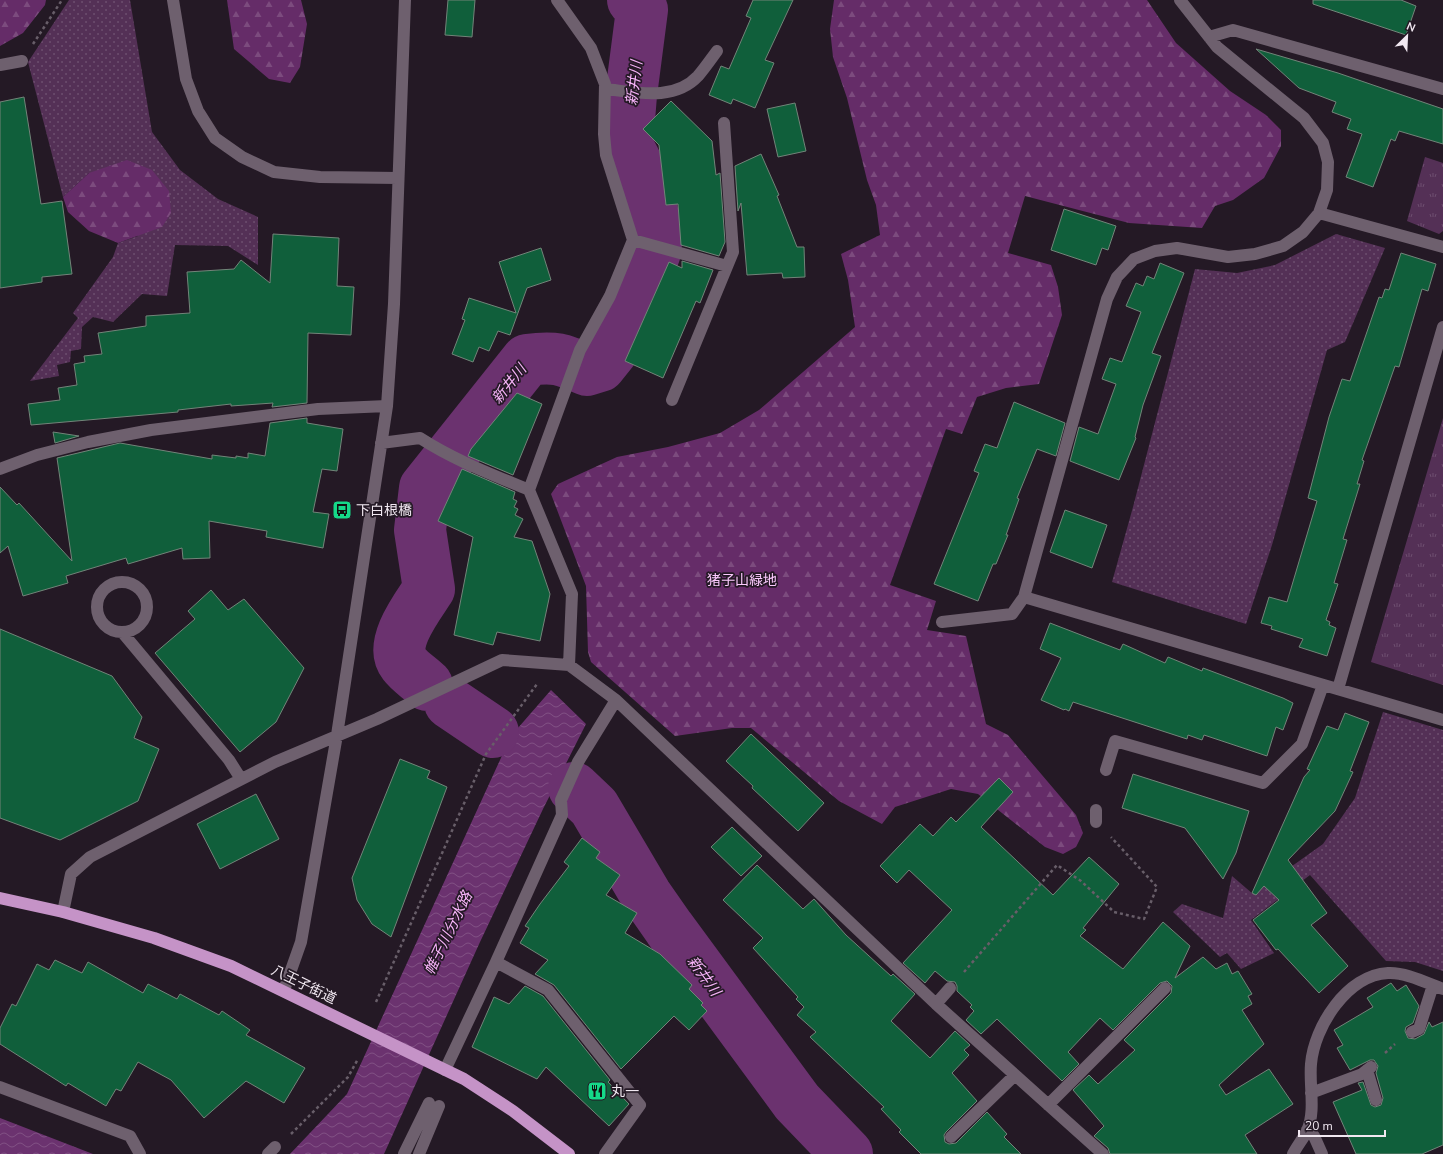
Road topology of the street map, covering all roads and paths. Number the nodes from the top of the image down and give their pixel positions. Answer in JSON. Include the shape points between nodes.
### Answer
{"nodes":[{"id":1,"x":62,"y":0,"type":"edge"},
{"id":2,"x":173,"y":0,"type":"edge"},
{"id":3,"x":405,"y":0,"type":"edge"},
{"id":4,"x":557,"y":0,"type":"edge"},
{"id":5,"x":1180,"y":0,"type":"edge"},
{"id":6,"x":1209,"y":36,"type":"junction"},
{"id":7,"x":717,"y":51,"type":"dead end"},
{"id":8,"x":22,"y":61,"type":"joint"},
{"id":9,"x":0,"y":65,"type":"edge"},
{"id":10,"x":604,"y":88,"type":"junction"},
{"id":11,"x":1443,"y":89,"type":"edge"},
{"id":12,"x":724,"y":124,"type":"dead end"},
{"id":13,"x":398,"y":178,"type":"junction"},
{"id":14,"x":1319,"y":213,"type":"junction"},
{"id":15,"x":633,"y":240,"type":"junction"},
{"id":16,"x":1443,"y":247,"type":"edge"},
{"id":17,"x":727,"y":266,"type":"junction"},
{"id":18,"x":1443,"y":327,"type":"edge"},
{"id":19,"x":672,"y":400,"type":"dead end"},
{"id":20,"x":386,"y":406,"type":"junction"},
{"id":21,"x":381,"y":443,"type":"junction"},
{"id":22,"x":0,"y":469,"type":"edge"},
{"id":23,"x":528,"y":490,"type":"junction"},
{"id":24,"x":1024,"y":597,"type":"junction"},
{"id":25,"x":942,"y":622,"type":"dead end"},
{"id":26,"x":122,"y":632,"type":"junction"},
{"id":27,"x":551,"y":664,"type":"junction"},
{"id":28,"x":569,"y":665,"type":"junction"},
{"id":29,"x":1323,"y":685,"type":"junction"},
{"id":30,"x":1338,"y":689,"type":"junction"},
{"id":31,"x":616,"y":700,"type":"junction"},
{"id":32,"x":1443,"y":720,"type":"edge"},
{"id":33,"x":337,"y":735,"type":"junction"},
{"id":34,"x":1106,"y":770,"type":"dead end"},
{"id":35,"x":241,"y":779,"type":"junction"},
{"id":36,"x":1112,"y":838,"type":"dead end"},
{"id":37,"x":0,"y":898,"type":"edge"},
{"id":38,"x":63,"y":912,"type":"junction"},
{"id":39,"x":496,"y":962,"type":"junction"},
{"id":40,"x":1438,"y":987,"type":"edge"},
{"id":41,"x":950,"y":988,"type":"joint"},
{"id":42,"x":1165,"y":988,"type":"dead end"},
{"id":43,"x":284,"y":990,"type":"junction"},
{"id":44,"x":376,"y":1002,"type":"dead end"},
{"id":45,"x":936,"y":1004,"type":"junction"},
{"id":46,"x":1412,"y":1032,"type":"joint"},
{"id":47,"x":358,"y":1059,"type":"dead end"},
{"id":48,"x":1369,"y":1068,"type":"junction"},
{"id":49,"x":445,"y":1070,"type":"junction"},
{"id":50,"x":1015,"y":1075,"type":"junction"},
{"id":51,"x":0,"y":1087,"type":"edge"},
{"id":52,"x":1311,"y":1093,"type":"junction"},
{"id":53,"x":1376,"y":1100,"type":"dead end"},
{"id":54,"x":1048,"y":1105,"type":"junction"},
{"id":55,"x":1307,"y":1130,"type":"junction"},
{"id":56,"x":951,"y":1137,"type":"dead end"},
{"id":57,"x":271,"y":1150,"type":"edge"},
{"id":58,"x":140,"y":1154,"type":"edge"},
{"id":59,"x":404,"y":1154,"type":"edge"},
{"id":60,"x":419,"y":1154,"type":"edge"},
{"id":61,"x":568,"y":1154,"type":"edge"},
{"id":62,"x":605,"y":1154,"type":"edge"},
{"id":63,"x":1103,"y":1154,"type":"edge"},
{"id":64,"x":1292,"y":1154,"type":"edge"},
{"id":65,"x":1322,"y":1154,"type":"edge"}],
"edges":[{"from":1,"to":8,"type":"path"},
{"from":2,"to":13,"type":"street","via":[[186,79],[198,111],[215,138],[242,157],[274,172],[320,177]]},
{"from":3,"to":13,"type":"street"},
{"from":4,"to":10,"type":"street","via":[[591,48],[605,84]]},
{"from":5,"to":6,"type":"street"},
{"from":6,"to":11,"type":"street","via":[[1233,30]]},
{"from":6,"to":14,"type":"street","via":[[1217,47],[1304,118],[1323,143],[1328,162],[1327,190]]},
{"from":7,"to":10,"type":"street","via":[[698,77],[680,90],[650,94]]},
{"from":8,"to":9,"type":"street"},
{"from":10,"to":15,"type":"street","via":[[606,155]]},
{"from":12,"to":17,"type":"street","via":[[733,252]]},
{"from":13,"to":20,"type":"street","via":[[394,304]]},
{"from":14,"to":16,"type":"street"},
{"from":14,"to":24,"type":"street","via":[[1303,232],[1283,246],[1255,254],[1228,257],[1177,248],[1154,251],[1134,259],[1117,277],[1107,299]]},
{"from":15,"to":17,"type":"street"},
{"from":15,"to":23,"type":"street","via":[[610,296],[580,350]]},
{"from":17,"to":19,"type":"street"},
{"from":18,"to":30,"type":"street"},
{"from":20,"to":21,"type":"street"},
{"from":20,"to":22,"type":"street","via":[[318,409],[151,430],[37,455]]},
{"from":21,"to":23,"type":"street","via":[[420,438],[465,463]]},
{"from":21,"to":33,"type":"street"},
{"from":23,"to":28,"type":"street","via":[[572,594]]},
{"from":24,"to":25,"type":"street","via":[[1012,614]]},
{"from":24,"to":29,"type":"street"},
{"from":26,"to":26,"type":"street","via":[[106,627],[97,613],[98,597],[102,590],[117,582],[137,586],[145,596],[147,604],[147,613],[138,627]]},
{"from":26,"to":35,"type":"street","via":[[229,760]]},
{"from":27,"to":28,"type":"street"},
{"from":27,"to":33,"type":"street","via":[[502,660]]},
{"from":27,"to":44,"type":"path","via":[[486,754]]},
{"from":28,"to":31,"type":"street"},
{"from":29,"to":30,"type":"street"},
{"from":29,"to":34,"type":"street","via":[[1302,744],[1263,783],[1114,741]]},
{"from":30,"to":32,"type":"street"},
{"from":31,"to":39,"type":"street","via":[[578,762],[561,800],[562,815]]},
{"from":31,"to":45,"type":"street"},
{"from":33,"to":35,"type":"street"},
{"from":33,"to":43,"type":"street","via":[[301,942]]},
{"from":35,"to":38,"type":"street","via":[[90,857],[71,874]]},
{"from":36,"to":41,"type":"path","via":[[1157,887],[1144,919],[1114,912],[1081,881],[1057,865]]},
{"from":37,"to":38,"type":"highway","name":"八王子街道"},
{"from":38,"to":43,"type":"highway","name":"八王子街道","via":[[154,938],[231,966]]},
{"from":39,"to":49,"type":"street"},
{"from":39,"to":62,"type":"street","via":[[548,990],[640,1105]]},
{"from":40,"to":46,"type":"street","via":[[1418,1029]]},
{"from":40,"to":52,"type":"street","via":[[1388,973],[1368,978],[1345,993],[1326,1018],[1318,1037],[1311,1063]]},
{"from":41,"to":45,"type":"street"},
{"from":42,"to":54,"type":"street"},
{"from":43,"to":49,"type":"highway","name":"八王子街道"},
{"from":45,"to":50,"type":"street"},
{"from":46,"to":48,"type":"path","via":[[1393,1045]]},
{"from":47,"to":57,"type":"path","via":[[348,1077],[294,1131]]},
{"from":48,"to":52,"type":"street","via":[[1362,1074]]},
{"from":48,"to":53,"type":"street"},
{"from":49,"to":61,"type":"highway","name":"八王子街道","via":[[464,1079],[513,1111]]},
{"from":50,"to":54,"type":"street"},
{"from":50,"to":56,"type":"street"},
{"from":51,"to":58,"type":"street","via":[[130,1136]]},
{"from":52,"to":55,"type":"street","via":[[1312,1109]]},
{"from":54,"to":63,"type":"street"},
{"from":55,"to":64,"type":"street"},
{"from":55,"to":65,"type":"street","via":[[1314,1136]]},
{"from":59,"to":60,"type":"street","via":[[434,1105]]}]}
